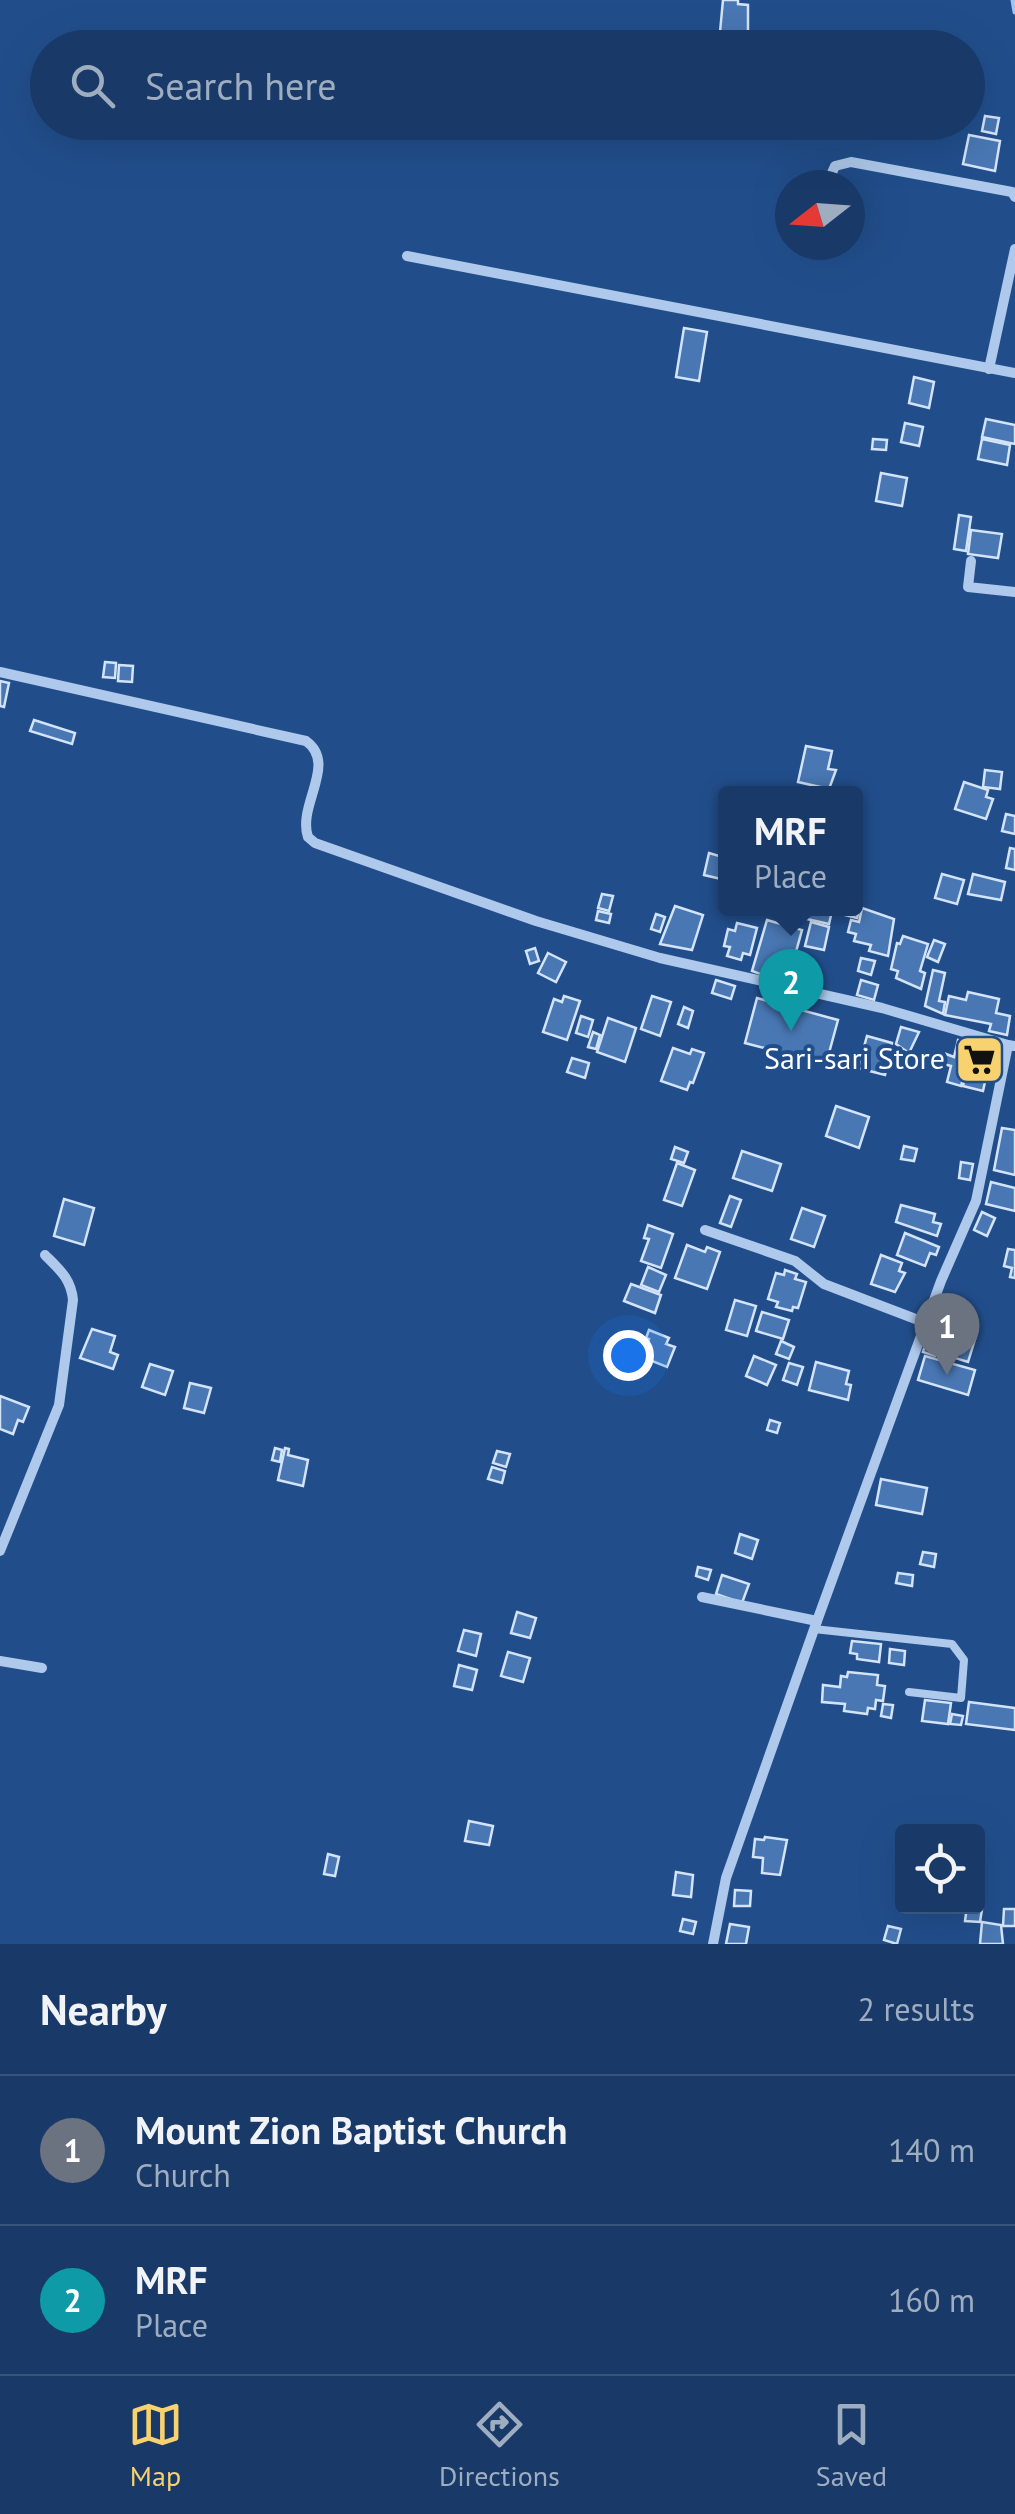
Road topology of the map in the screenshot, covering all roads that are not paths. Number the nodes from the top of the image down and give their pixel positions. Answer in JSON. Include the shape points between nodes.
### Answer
{"nodes":[{"id":1,"x":833,"y":170,"type":"edge"},
{"id":2,"x":1015,"y":198,"type":"edge"},
{"id":3,"x":1015,"y":249,"type":"edge"},
{"id":4,"x":407,"y":256,"type":"dead end"},
{"id":5,"x":989,"y":368,"type":"junction"},
{"id":6,"x":1015,"y":374,"type":"edge"},
{"id":7,"x":971,"y":562,"type":"dead end"},
{"id":8,"x":1015,"y":592,"type":"edge"},
{"id":9,"x":0,"y":672,"type":"edge"},
{"id":10,"x":1012,"y":1046,"type":"edge"},
{"id":11,"x":705,"y":1230,"type":"dead end"},
{"id":12,"x":45,"y":1255,"type":"dead end"},
{"id":13,"x":926,"y":1323,"type":"junction"},
{"id":14,"x":0,"y":1551,"type":"edge"},
{"id":15,"x":702,"y":1597,"type":"dead end"},
{"id":16,"x":815,"y":1625,"type":"junction"},
{"id":17,"x":0,"y":1660,"type":"edge"},
{"id":18,"x":42,"y":1668,"type":"dead end"},
{"id":19,"x":909,"y":1692,"type":"dead end"},
{"id":20,"x":713,"y":1944,"type":"edge"}],
"edges":[{"from":1,"to":2,"type":"street","via":[[851,162],[1012,192]]},
{"from":3,"to":5,"type":"street"},
{"from":4,"to":5,"type":"street"},
{"from":5,"to":6,"type":"street"},
{"from":7,"to":8,"type":"street","via":[[968,588]]},
{"from":9,"to":10,"type":"street","via":[[306,741],[320,762],[304,818],[316,843],[642,952]]},
{"from":10,"to":13,"type":"street","via":[[976,1201]]},
{"from":11,"to":13,"type":"street","via":[[795,1261],[824,1284]]},
{"from":12,"to":14,"type":"street","via":[[72,1286],[59,1405]]},
{"from":13,"to":16,"type":"street"},
{"from":15,"to":16,"type":"street"},
{"from":16,"to":19,"type":"lane","via":[[952,1644],[964,1660],[961,1698]]},
{"from":16,"to":20,"type":"street","via":[[726,1878]]},
{"from":17,"to":18,"type":"street"}]}
